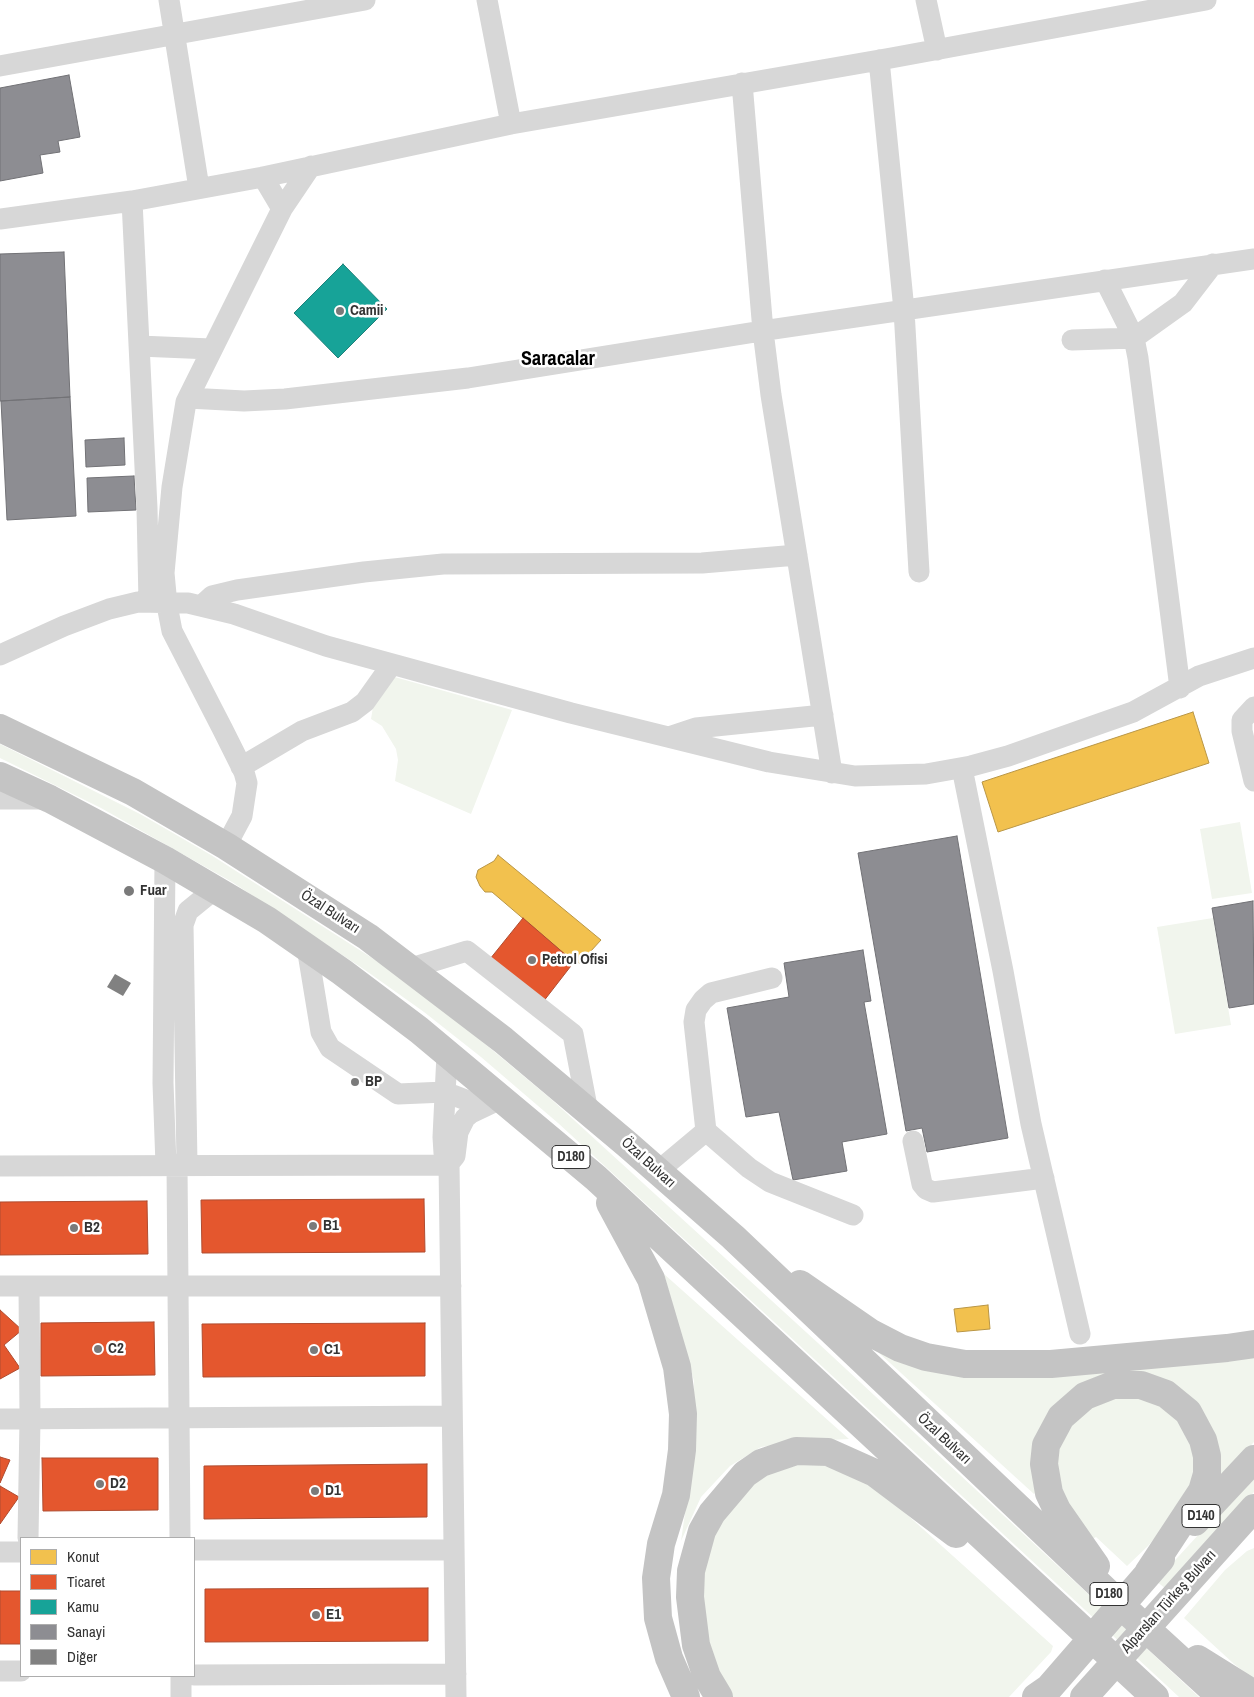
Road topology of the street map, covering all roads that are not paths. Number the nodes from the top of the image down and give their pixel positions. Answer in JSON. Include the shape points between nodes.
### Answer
{"nodes":[{"id":1,"x":169,"y":0,"type":"edge"},
{"id":2,"x":365,"y":0,"type":"edge"},
{"id":3,"x":487,"y":0,"type":"edge"},
{"id":4,"x":926,"y":0,"type":"edge"},
{"id":5,"x":1206,"y":0,"type":"edge"},
{"id":6,"x":175,"y":35,"type":"junction"},
{"id":7,"x":937,"y":50,"type":"junction"},
{"id":8,"x":879,"y":60,"type":"junction"},
{"id":9,"x":0,"y":66,"type":"edge"},
{"id":10,"x":742,"y":84,"type":"junction"},
{"id":11,"x":511,"y":124,"type":"junction"},
{"id":12,"x":311,"y":166,"type":"junction"},
{"id":13,"x":263,"y":177,"type":"junction"},
{"id":14,"x":199,"y":188,"type":"junction"},
{"id":15,"x":132,"y":202,"type":"junction"},
{"id":16,"x":282,"y":209,"type":"junction"},
{"id":17,"x":0,"y":219,"type":"edge"},
{"id":18,"x":1254,"y":259,"type":"edge"},
{"id":19,"x":1213,"y":264,"type":"junction"},
{"id":20,"x":1105,"y":280,"type":"junction"},
{"id":21,"x":904,"y":310,"type":"junction"},
{"id":22,"x":763,"y":331,"type":"junction"},
{"id":23,"x":1134,"y":338,"type":"junction"},
{"id":24,"x":1072,"y":340,"type":"dead end"},
{"id":25,"x":139,"y":346,"type":"junction"},
{"id":26,"x":211,"y":349,"type":"junction"},
{"id":27,"x":188,"y":398,"type":"junction"},
{"id":28,"x":796,"y":555,"type":"junction"},
{"id":29,"x":918,"y":572,"type":"dead end"},
{"id":30,"x":158,"y":602,"type":"junction"},
{"id":31,"x":201,"y":606,"type":"junction"},
{"id":32,"x":0,"y":655,"type":"edge"},
{"id":33,"x":1254,"y":658,"type":"edge"},
{"id":34,"x":392,"y":664,"type":"junction"},
{"id":35,"x":1180,"y":688,"type":"junction"},
{"id":36,"x":1254,"y":707,"type":"edge"},
{"id":37,"x":823,"y":715,"type":"junction"},
{"id":38,"x":0,"y":728,"type":"edge"},
{"id":39,"x":669,"y":737,"type":"junction"},
{"id":40,"x":241,"y":767,"type":"junction"},
{"id":41,"x":962,"y":768,"type":"junction"},
{"id":42,"x":832,"y":773,"type":"junction"},
{"id":43,"x":0,"y":776,"type":"edge"},
{"id":44,"x":1254,"y":782,"type":"edge"},
{"id":45,"x":0,"y":799,"type":"edge"},
{"id":46,"x":50,"y":799,"type":"junction"},
{"id":47,"x":226,"y":846,"type":"junction"},
{"id":48,"x":165,"y":860,"type":"junction"},
{"id":49,"x":215,"y":888,"type":"junction"},
{"id":50,"x":306,"y":947,"type":"junction"},
{"id":51,"x":411,"y":968,"type":"junction"},
{"id":52,"x":772,"y":978,"type":"dead end"},
{"id":53,"x":447,"y":1054,"type":"junction"},
{"id":54,"x":445,"y":1092,"type":"junction"},
{"id":55,"x":492,"y":1103,"type":"junction"},
{"id":56,"x":588,"y":1112,"type":"junction"},
{"id":57,"x":706,"y":1131,"type":"junction"},
{"id":58,"x":913,"y":1140,"type":"dead end"},
{"id":59,"x":177,"y":1164,"type":"junction"},
{"id":60,"x":449,"y":1164,"type":"junction"},
{"id":61,"x":0,"y":1166,"type":"edge"},
{"id":62,"x":657,"y":1172,"type":"junction"},
{"id":63,"x":596,"y":1178,"type":"junction"},
{"id":64,"x":1044,"y":1178,"type":"junction"},
{"id":65,"x":853,"y":1215,"type":"dead end"},
{"id":66,"x":733,"y":1238,"type":"junction"},
{"id":67,"x":0,"y":1286,"type":"edge"},
{"id":68,"x":28,"y":1286,"type":"junction"},
{"id":69,"x":179,"y":1286,"type":"junction"},
{"id":70,"x":451,"y":1286,"type":"junction"},
{"id":71,"x":1080,"y":1334,"type":"dead end"},
{"id":72,"x":1254,"y":1344,"type":"edge"},
{"id":73,"x":452,"y":1416,"type":"junction"},
{"id":74,"x":0,"y":1419,"type":"edge"},
{"id":75,"x":30,"y":1419,"type":"junction"},
{"id":76,"x":179,"y":1419,"type":"junction"},
{"id":77,"x":1254,"y":1459,"type":"edge"},
{"id":78,"x":1254,"y":1508,"type":"edge"},
{"id":79,"x":1254,"y":1536,"type":"edge"},
{"id":80,"x":28,"y":1537,"type":"edge"},
{"id":81,"x":180,"y":1537,"type":"edge"},
{"id":82,"x":195,"y":1550,"type":"edge"},
{"id":83,"x":454,"y":1550,"type":"junction"},
{"id":84,"x":0,"y":1552,"type":"edge"},
{"id":85,"x":20,"y":1552,"type":"edge"},
{"id":86,"x":1148,"y":1573,"type":"junction"},
{"id":87,"x":1176,"y":1594,"type":"junction"},
{"id":88,"x":1129,"y":1613,"type":"junction"},
{"id":89,"x":1077,"y":1625,"type":"junction"},
{"id":90,"x":0,"y":1671,"type":"edge"},
{"id":91,"x":20,"y":1671,"type":"edge"},
{"id":92,"x":456,"y":1674,"type":"junction"},
{"id":93,"x":195,"y":1675,"type":"edge"},
{"id":94,"x":180,"y":1677,"type":"edge"},
{"id":95,"x":1042,"y":1694,"type":"edge"},
{"id":96,"x":1254,"y":1694,"type":"edge"},
{"id":97,"x":181,"y":1697,"type":"edge"},
{"id":98,"x":456,"y":1697,"type":"edge"},
{"id":99,"x":686,"y":1697,"type":"edge"},
{"id":100,"x":719,"y":1697,"type":"edge"},
{"id":101,"x":1084,"y":1697,"type":"edge"},
{"id":102,"x":1135,"y":1697,"type":"edge"},
{"id":103,"x":1155,"y":1697,"type":"edge"},
{"id":104,"x":1221,"y":1697,"type":"edge"}],
"edges":[{"from":1,"to":6,"type":"street"},
{"from":2,"to":6,"type":"street"},
{"from":3,"to":11,"type":"street"},
{"from":4,"to":7,"type":"street"},
{"from":5,"to":7,"type":"street"},
{"from":6,"to":9,"type":"street"},
{"from":6,"to":14,"type":"street"},
{"from":7,"to":8,"type":"street"},
{"from":8,"to":10,"type":"street"},
{"from":8,"to":21,"type":"street"},
{"from":10,"to":11,"type":"street"},
{"from":10,"to":22,"type":"street"},
{"from":11,"to":12,"type":"street"},
{"from":12,"to":13,"type":"street"},
{"from":12,"to":16,"type":"street"},
{"from":13,"to":14,"type":"street"},
{"from":13,"to":16,"type":"street"},
{"from":14,"to":15,"type":"street"},
{"from":15,"to":17,"type":"street"},
{"from":15,"to":25,"type":"street"},
{"from":16,"to":26,"type":"street"},
{"from":18,"to":19,"type":"street"},
{"from":19,"to":20,"type":"street"},
{"from":19,"to":23,"type":"street","via":[[1183,303]]},
{"from":20,"to":21,"type":"street"},
{"from":20,"to":23,"type":"street"},
{"from":21,"to":22,"type":"street"},
{"from":21,"to":29,"type":"street"},
{"from":22,"to":27,"type":"street","via":[[468,378],[285,400]]},
{"from":22,"to":28,"type":"street"},
{"from":23,"to":24,"type":"street"},
{"from":23,"to":35,"type":"street"},
{"from":25,"to":26,"type":"street"},
{"from":25,"to":30,"type":"street","via":[[148,537]]},
{"from":26,"to":27,"type":"street"},
{"from":27,"to":30,"type":"street","via":[[181,419]]},
{"from":28,"to":31,"type":"street","via":[[702,563],[443,564],[237,590],[212,596]]},
{"from":28,"to":37,"type":"street"},
{"from":30,"to":31,"type":"street"},
{"from":30,"to":32,"type":"street","via":[[108,609]]},
{"from":30,"to":40,"type":"street"},
{"from":31,"to":34,"type":"street"},
{"from":33,"to":35,"type":"street","via":[[1215,670]]},
{"from":34,"to":39,"type":"street"},
{"from":34,"to":40,"type":"street","via":[[365,702],[352,712],[302,732]]},
{"from":35,"to":41,"type":"street","via":[[1133,712],[1008,756]]},
{"from":36,"to":44,"type":"street","via":[[1242,720]]},
{"from":37,"to":39,"type":"street","via":[[696,728]]},
{"from":37,"to":42,"type":"street"},
{"from":38,"to":47,"type":"highway","name":"Özal Bulvarı","number":"D180","via":[[133,792]]},
{"from":39,"to":42,"type":"street","via":[[769,762]]},
{"from":40,"to":47,"type":"street","via":[[247,783],[246,801]]},
{"from":41,"to":42,"type":"street","via":[[902,776]]},
{"from":41,"to":64,"type":"street","via":[[1029,1116]]},
{"from":43,"to":46,"type":"highway","number":"D180"},
{"from":45,"to":46,"type":"street"},
{"from":46,"to":48,"type":"highway","number":"D180"},
{"from":47,"to":51,"type":"highway","name":"Özal Bulvarı","number":"D180"},
{"from":48,"to":49,"type":"highway","number":"D180"},
{"from":48,"to":59,"type":"street","via":[[163,1083]]},
{"from":49,"to":50,"type":"highway","number":"D180"},
{"from":49,"to":59,"type":"street","via":[[188,911],[183,925]]},
{"from":50,"to":53,"type":"highway","number":"D180"},
{"from":50,"to":54,"type":"street","via":[[321,1032],[330,1048],[398,1094]]},
{"from":51,"to":56,"type":"highway","name":"Özal Bulvarı","number":"D180"},
{"from":51,"to":56,"type":"street","via":[[467,951],[573,1034]]},
{"from":52,"to":57,"type":"street","via":[[711,993],[696,1010],[694,1022]]},
{"from":53,"to":54,"type":"street"},
{"from":53,"to":55,"type":"highway","number":"D180"},
{"from":54,"to":55,"type":"street"},
{"from":54,"to":60,"type":"street","via":[[444,1153]]},
{"from":55,"to":60,"type":"street","via":[[465,1118],[458,1132],[455,1156]]},
{"from":55,"to":63,"type":"highway","number":"D180"},
{"from":56,"to":62,"type":"highway","name":"Özal Bulvarı","number":"D180"},
{"from":57,"to":62,"type":"street"},
{"from":57,"to":65,"type":"street","via":[[770,1182]]},
{"from":58,"to":64,"type":"street","via":[[926,1190],[933,1192]]},
{"from":59,"to":60,"type":"street"},
{"from":59,"to":61,"type":"street"},
{"from":59,"to":69,"type":"street"},
{"from":60,"to":70,"type":"street"},
{"from":62,"to":66,"type":"highway","name":"Özal Bulvarı","number":"D180"},
{"from":63,"to":89,"type":"highway","number":"D180"},
{"from":63,"to":99,"type":"highway","via":[[651,1278],[677,1367],[683,1414],[682,1450],[676,1495],[661,1544],[656,1578],[658,1618],[669,1658]]},
{"from":64,"to":71,"type":"street"},
{"from":66,"to":72,"type":"highway","via":[[872,1333],[926,1357],[964,1364],[1051,1364]]},
{"from":66,"to":88,"type":"highway","name":"Özal Bulvarı","number":"D180"},
{"from":67,"to":68,"type":"street"},
{"from":68,"to":69,"type":"street"},
{"from":68,"to":75,"type":"street"},
{"from":69,"to":70,"type":"street"},
{"from":69,"to":76,"type":"street"},
{"from":70,"to":73,"type":"street"},
{"from":73,"to":76,"type":"street"},
{"from":73,"to":83,"type":"street"},
{"from":74,"to":75,"type":"street"},
{"from":75,"to":76,"type":"street"},
{"from":75,"to":80,"type":"street"},
{"from":76,"to":81,"type":"street"},
{"from":77,"to":86,"type":"highway","number":"D140"},
{"from":78,"to":87,"type":"highway","name":"Alparslan Türkeş Bulvarı"},
{"from":79,"to":87,"type":"highway"},
{"from":82,"to":83,"type":"street"},
{"from":83,"to":92,"type":"street"},
{"from":84,"to":85,"type":"street"},
{"from":86,"to":88,"type":"highway","via":[[1202,1491],[1208,1474],[1207,1456],[1197,1425],[1176,1401],[1153,1388],[1113,1384],[1084,1396],[1061,1417],[1046,1445],[1044,1478],[1057,1510]]},
{"from":86,"to":95,"type":"highway","number":"D140"},
{"from":87,"to":101,"type":"highway","name":"Alparslan Türkeş Bulvarı"},
{"from":88,"to":96,"type":"highway"},
{"from":88,"to":104,"type":"highway","name":"Özal Bulvarı","number":"D180"},
{"from":89,"to":100,"type":"highway","via":[[875,1473],[828,1452],[796,1452],[761,1463],[745,1474],[712,1513],[696,1548],[690,1597],[692,1618],[702,1663]]},
{"from":89,"to":102,"type":"highway"},
{"from":89,"to":103,"type":"highway"},
{"from":90,"to":91,"type":"street"},
{"from":92,"to":93,"type":"street"},
{"from":92,"to":98,"type":"street"},
{"from":94,"to":97,"type":"street"}]}
